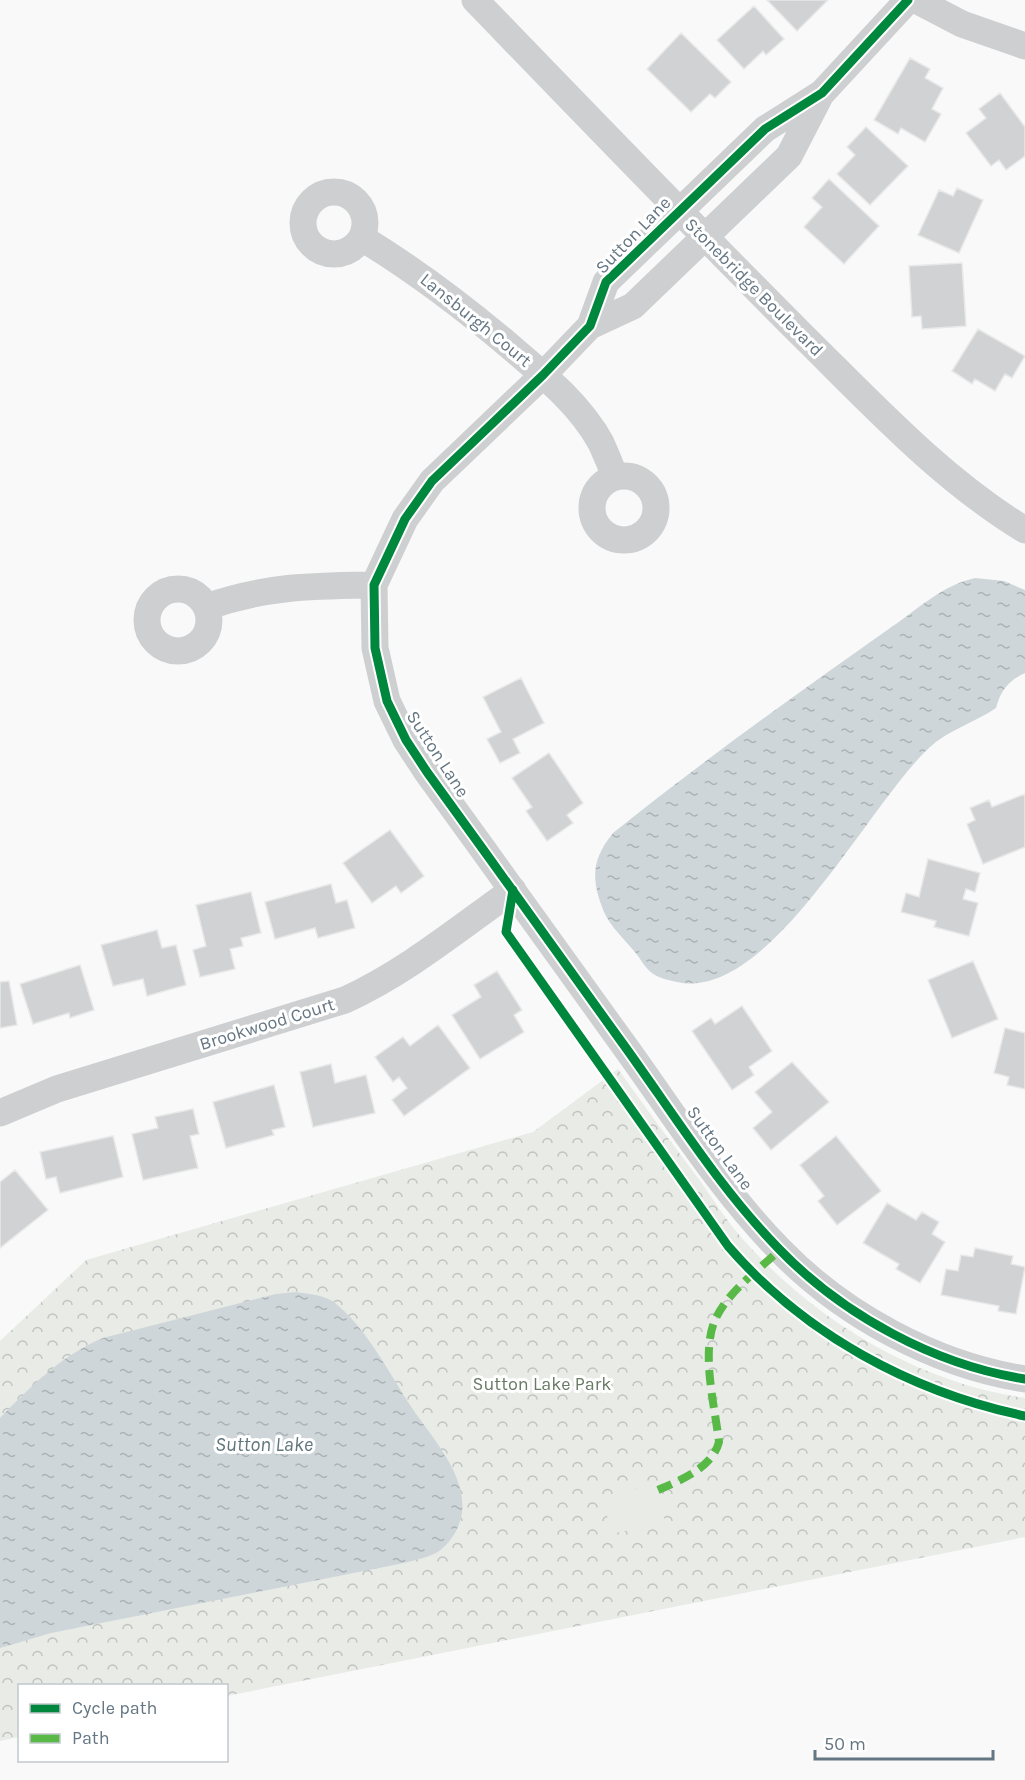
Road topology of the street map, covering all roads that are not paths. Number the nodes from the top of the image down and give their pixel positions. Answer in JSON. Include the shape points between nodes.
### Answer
{"nodes":[{"id":1,"x":475,"y":0,"type":"edge"},
{"id":2,"x":908,"y":0,"type":"edge"},
{"id":3,"x":916,"y":0,"type":"edge"},
{"id":4,"x":1025,"y":46,"type":"edge"},
{"id":5,"x":822,"y":93,"type":"junction"},
{"id":6,"x":678,"y":211,"type":"junction"},
{"id":7,"x":362,"y":238,"type":"dead end"},
{"id":8,"x":705,"y":238,"type":"junction"},
{"id":9,"x":590,"y":326,"type":"junction"},
{"id":10,"x":543,"y":375,"type":"junction"},
{"id":11,"x":615,"y":477,"type":"dead end"},
{"id":12,"x":1025,"y":530,"type":"edge"},
{"id":13,"x":374,"y":585,"type":"junction"},
{"id":14,"x":206,"y":607,"type":"dead end"},
{"id":15,"x":513,"y":890,"type":"junction"},
{"id":16,"x":0,"y":1113,"type":"edge"},
{"id":17,"x":1025,"y":1379,"type":"edge"}],
"edges":[{"from":1,"to":6,"type":"street","name":"Stonebridge Boulevard"},
{"from":2,"to":5,"type":"street","name":"Sutton Lane"},
{"from":3,"to":4,"type":"street","via":[[962,24]]},
{"from":5,"to":6,"type":"street","name":"Sutton Lane","via":[[765,129]]},
{"from":5,"to":8,"type":"street","via":[[789,156]]},
{"from":6,"to":8,"type":"street","name":"Stonebridge Boulevard"},
{"from":6,"to":9,"type":"street","name":"Sutton Lane","via":[[606,282]]},
{"from":7,"to":10,"type":"street","name":"Lansburgh Court","via":[[414,270]]},
{"from":8,"to":9,"type":"street","via":[[633,306]]},
{"from":8,"to":12,"type":"street","name":"Stonebridge Boulevard","via":[[896,428],[947,473]]},
{"from":9,"to":10,"type":"street","name":"Sutton Lane"},
{"from":10,"to":11,"type":"street","name":"Lansburgh Court","via":[[577,410],[600,442]]},
{"from":10,"to":13,"type":"street","name":"Sutton Lane","via":[[432,481],[405,519]]},
{"from":13,"to":14,"type":"street","via":[[287,587]]},
{"from":13,"to":15,"type":"street","name":"Sutton Lane","via":[[379,674],[397,724]]},
{"from":15,"to":16,"type":"street","name":"Brookwood Court","via":[[412,962],[345,1000],[57,1089]]},
{"from":15,"to":17,"type":"street","name":"Sutton Lane","via":[[718,1175],[780,1250],[861,1314],[911,1342],[957,1361]]}]}
